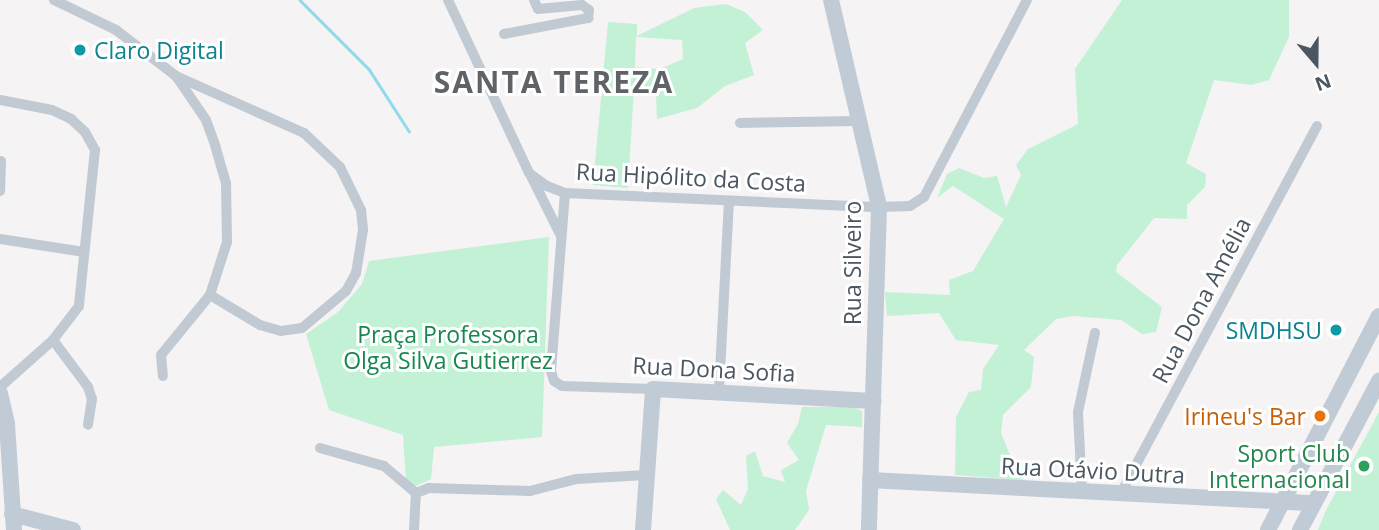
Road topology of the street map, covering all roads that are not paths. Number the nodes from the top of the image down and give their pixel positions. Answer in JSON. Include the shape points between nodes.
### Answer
{"nodes":[{"id":1,"x":54,"y":0,"type":"edge"},
{"id":2,"x":448,"y":0,"type":"edge"},
{"id":3,"x":534,"y":0,"type":"edge"},
{"id":4,"x":831,"y":0,"type":"edge"},
{"id":5,"x":1027,"y":0,"type":"edge"},
{"id":6,"x":504,"y":34,"type":"dead end"},
{"id":7,"x":176,"y":76,"type":"junction"},
{"id":8,"x":0,"y":100,"type":"edge"},
{"id":9,"x":859,"y":121,"type":"junction"},
{"id":10,"x":740,"y":123,"type":"dead end"},
{"id":11,"x":1317,"y":126,"type":"dead end"},
{"id":12,"x":1,"y":161,"type":"edge"},
{"id":13,"x":529,"y":173,"type":"junction"},
{"id":14,"x":0,"y":191,"type":"edge"},
{"id":15,"x":565,"y":192,"type":"junction"},
{"id":16,"x":729,"y":202,"type":"junction"},
{"id":17,"x":879,"y":206,"type":"junction"},
{"id":18,"x":561,"y":236,"type":"junction"},
{"id":19,"x":0,"y":239,"type":"edge"},
{"id":20,"x":84,"y":251,"type":"junction"},
{"id":21,"x":211,"y":295,"type":"junction"},
{"id":22,"x":1379,"y":316,"type":"edge"},
{"id":23,"x":1095,"y":333,"type":"dead end"},
{"id":24,"x":53,"y":340,"type":"junction"},
{"id":25,"x":163,"y":376,"type":"dead end"},
{"id":26,"x":1379,"y":381,"type":"edge"},
{"id":27,"x":0,"y":387,"type":"edge"},
{"id":28,"x":653,"y":389,"type":"junction"},
{"id":29,"x":719,"y":391,"type":"junction"},
{"id":30,"x":0,"y":393,"type":"edge"},
{"id":31,"x":874,"y":401,"type":"junction"},
{"id":32,"x":88,"y":425,"type":"dead end"},
{"id":33,"x":320,"y":448,"type":"dead end"},
{"id":34,"x":646,"y":475,"type":"junction"},
{"id":35,"x":870,"y":480,"type":"junction"},
{"id":36,"x":1082,"y":492,"type":"junction"},
{"id":37,"x":416,"y":493,"type":"junction"},
{"id":38,"x":1121,"y":494,"type":"junction"},
{"id":39,"x":1279,"y":503,"type":"junction"},
{"id":40,"x":1312,"y":503,"type":"junction"},
{"id":41,"x":13,"y":522,"type":"edge"},
{"id":42,"x":73,"y":530,"type":"edge"},
{"id":43,"x":414,"y":530,"type":"edge"},
{"id":44,"x":643,"y":530,"type":"edge"},
{"id":45,"x":869,"y":530,"type":"edge"},
{"id":46,"x":1268,"y":530,"type":"edge"},
{"id":47,"x":1300,"y":530,"type":"edge"}],
"edges":[{"from":1,"to":7,"type":"street","via":[[116,30]]},
{"from":2,"to":13,"type":"street"},
{"from":3,"to":6,"type":"street","via":[[538,9],[582,5],[589,9],[588,18]]},
{"from":4,"to":9,"type":"street","name":"Rua Silveiro"},
{"from":5,"to":17,"type":"street","name":"Rua Hipólito da Costa","via":[[924,197],[910,206]]},
{"from":7,"to":21,"type":"street","via":[[206,120],[226,183],[228,242]]},
{"from":7,"to":21,"type":"street","via":[[304,133],[340,167],[361,210],[363,230],[356,273],[346,291],[302,328],[281,331],[260,325]]},
{"from":8,"to":20,"type":"street","via":[[52,110],[85,132],[95,150]]},
{"from":9,"to":10,"type":"street"},
{"from":9,"to":17,"type":"street","name":"Rua Silveiro"},
{"from":11,"to":38,"type":"street","name":"Rua Dona Amélia"},
{"from":12,"to":14,"type":"street"},
{"from":13,"to":15,"type":"street","name":"Rua Hipólito da Costa"},
{"from":13,"to":18,"type":"street"},
{"from":15,"to":16,"type":"street","name":"Rua Hipólito da Costa"},
{"from":15,"to":18,"type":"street"},
{"from":16,"to":17,"type":"street","name":"Rua Hipólito da Costa"},
{"from":16,"to":29,"type":"street"},
{"from":17,"to":31,"type":"street","name":"Rua Silveiro"},
{"from":18,"to":28,"type":"street","name":"Rua Dona Sofia","via":[[554,381],[562,386]]},
{"from":19,"to":20,"type":"street"},
{"from":20,"to":24,"type":"street","via":[[79,306]]},
{"from":21,"to":25,"type":"street","via":[[161,355]]},
{"from":22,"to":39,"type":"street"},
{"from":23,"to":36,"type":"street","via":[[1078,412]]},
{"from":24,"to":27,"type":"street"},
{"from":24,"to":32,"type":"street","via":[[88,387],[92,399]]},
{"from":26,"to":40,"type":"street"},
{"from":28,"to":29,"type":"street","name":"Rua Dona Sofia"},
{"from":28,"to":34,"type":"street"},
{"from":29,"to":31,"type":"street","name":"Rua Dona Sofia"},
{"from":30,"to":41,"type":"street","via":[[7,424]]},
{"from":31,"to":35,"type":"street","name":"Rua Silveiro"},
{"from":33,"to":37,"type":"street","via":[[384,466]]},
{"from":34,"to":37,"type":"street","via":[[576,479],[530,491],[429,488]]},
{"from":34,"to":44,"type":"street"},
{"from":35,"to":36,"type":"street","name":"Rua Otávio Dutra"},
{"from":35,"to":45,"type":"street","name":"Rua Silveiro"},
{"from":36,"to":38,"type":"street","name":"Rua Otávio Dutra"},
{"from":37,"to":43,"type":"street"},
{"from":38,"to":39,"type":"street","name":"Rua Otávio Dutra"},
{"from":39,"to":40,"type":"street","name":"Rua Otávio Dutra"},
{"from":39,"to":46,"type":"street"},
{"from":40,"to":47,"type":"street"},
{"from":41,"to":42,"type":"street"}]}
